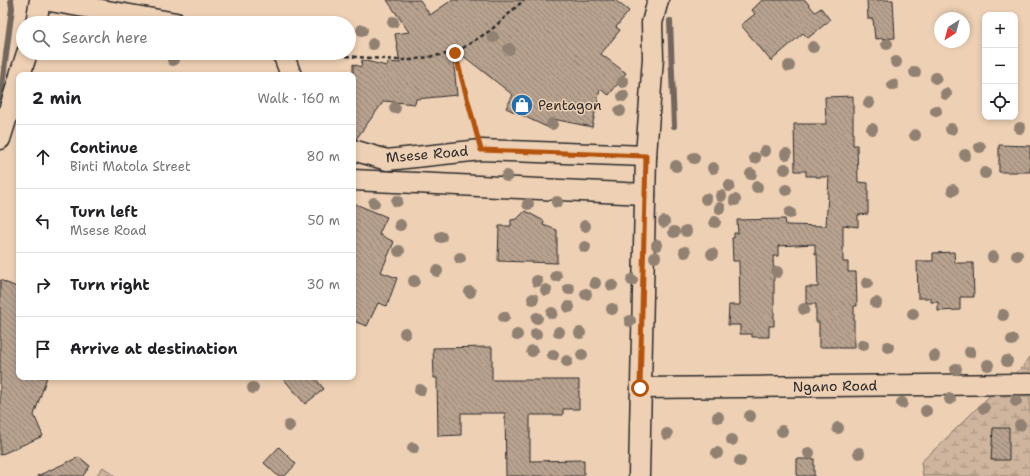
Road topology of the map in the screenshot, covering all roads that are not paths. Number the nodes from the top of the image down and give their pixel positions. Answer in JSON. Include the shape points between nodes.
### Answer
{"nodes":[{"id":1,"x":40,"y":0,"type":"edge"},
{"id":2,"x":44,"y":0,"type":"edge"},
{"id":3,"x":658,"y":0,"type":"edge"},
{"id":4,"x":37,"y":16,"type":"edge"},
{"id":5,"x":136,"y":16,"type":"edge"},
{"id":6,"x":25,"y":60,"type":"edge"},
{"id":7,"x":285,"y":60,"type":"edge"},
{"id":8,"x":21,"y":72,"type":"edge"},
{"id":9,"x":290,"y":72,"type":"edge"},
{"id":10,"x":16,"y":88,"type":"edge"},
{"id":11,"x":0,"y":139,"type":"edge"},
{"id":12,"x":356,"y":151,"type":"edge"},
{"id":13,"x":646,"y":156,"type":"junction"},
{"id":14,"x":356,"y":180,"type":"edge"},
{"id":15,"x":644,"y":194,"type":"junction"},
{"id":16,"x":1030,"y":384,"type":"edge"},
{"id":17,"x":640,"y":388,"type":"junction"},
{"id":18,"x":639,"y":476,"type":"edge"}],
"edges":[{"from":1,"to":4,"type":"street"},
{"from":2,"to":5,"type":"street"},
{"from":3,"to":13,"type":"street","via":[[652,23],[653,58]]},
{"from":6,"to":8,"type":"street"},
{"from":7,"to":9,"type":"street"},
{"from":10,"to":11,"type":"street"},
{"from":12,"to":13,"type":"street","name":"Msese Road","via":[[387,160],[481,150]]},
{"from":13,"to":15,"type":"street"},
{"from":14,"to":15,"type":"street"},
{"from":15,"to":17,"type":"street"},
{"from":16,"to":17,"type":"street","name":"Ngano Road"},
{"from":17,"to":18,"type":"street"}]}
